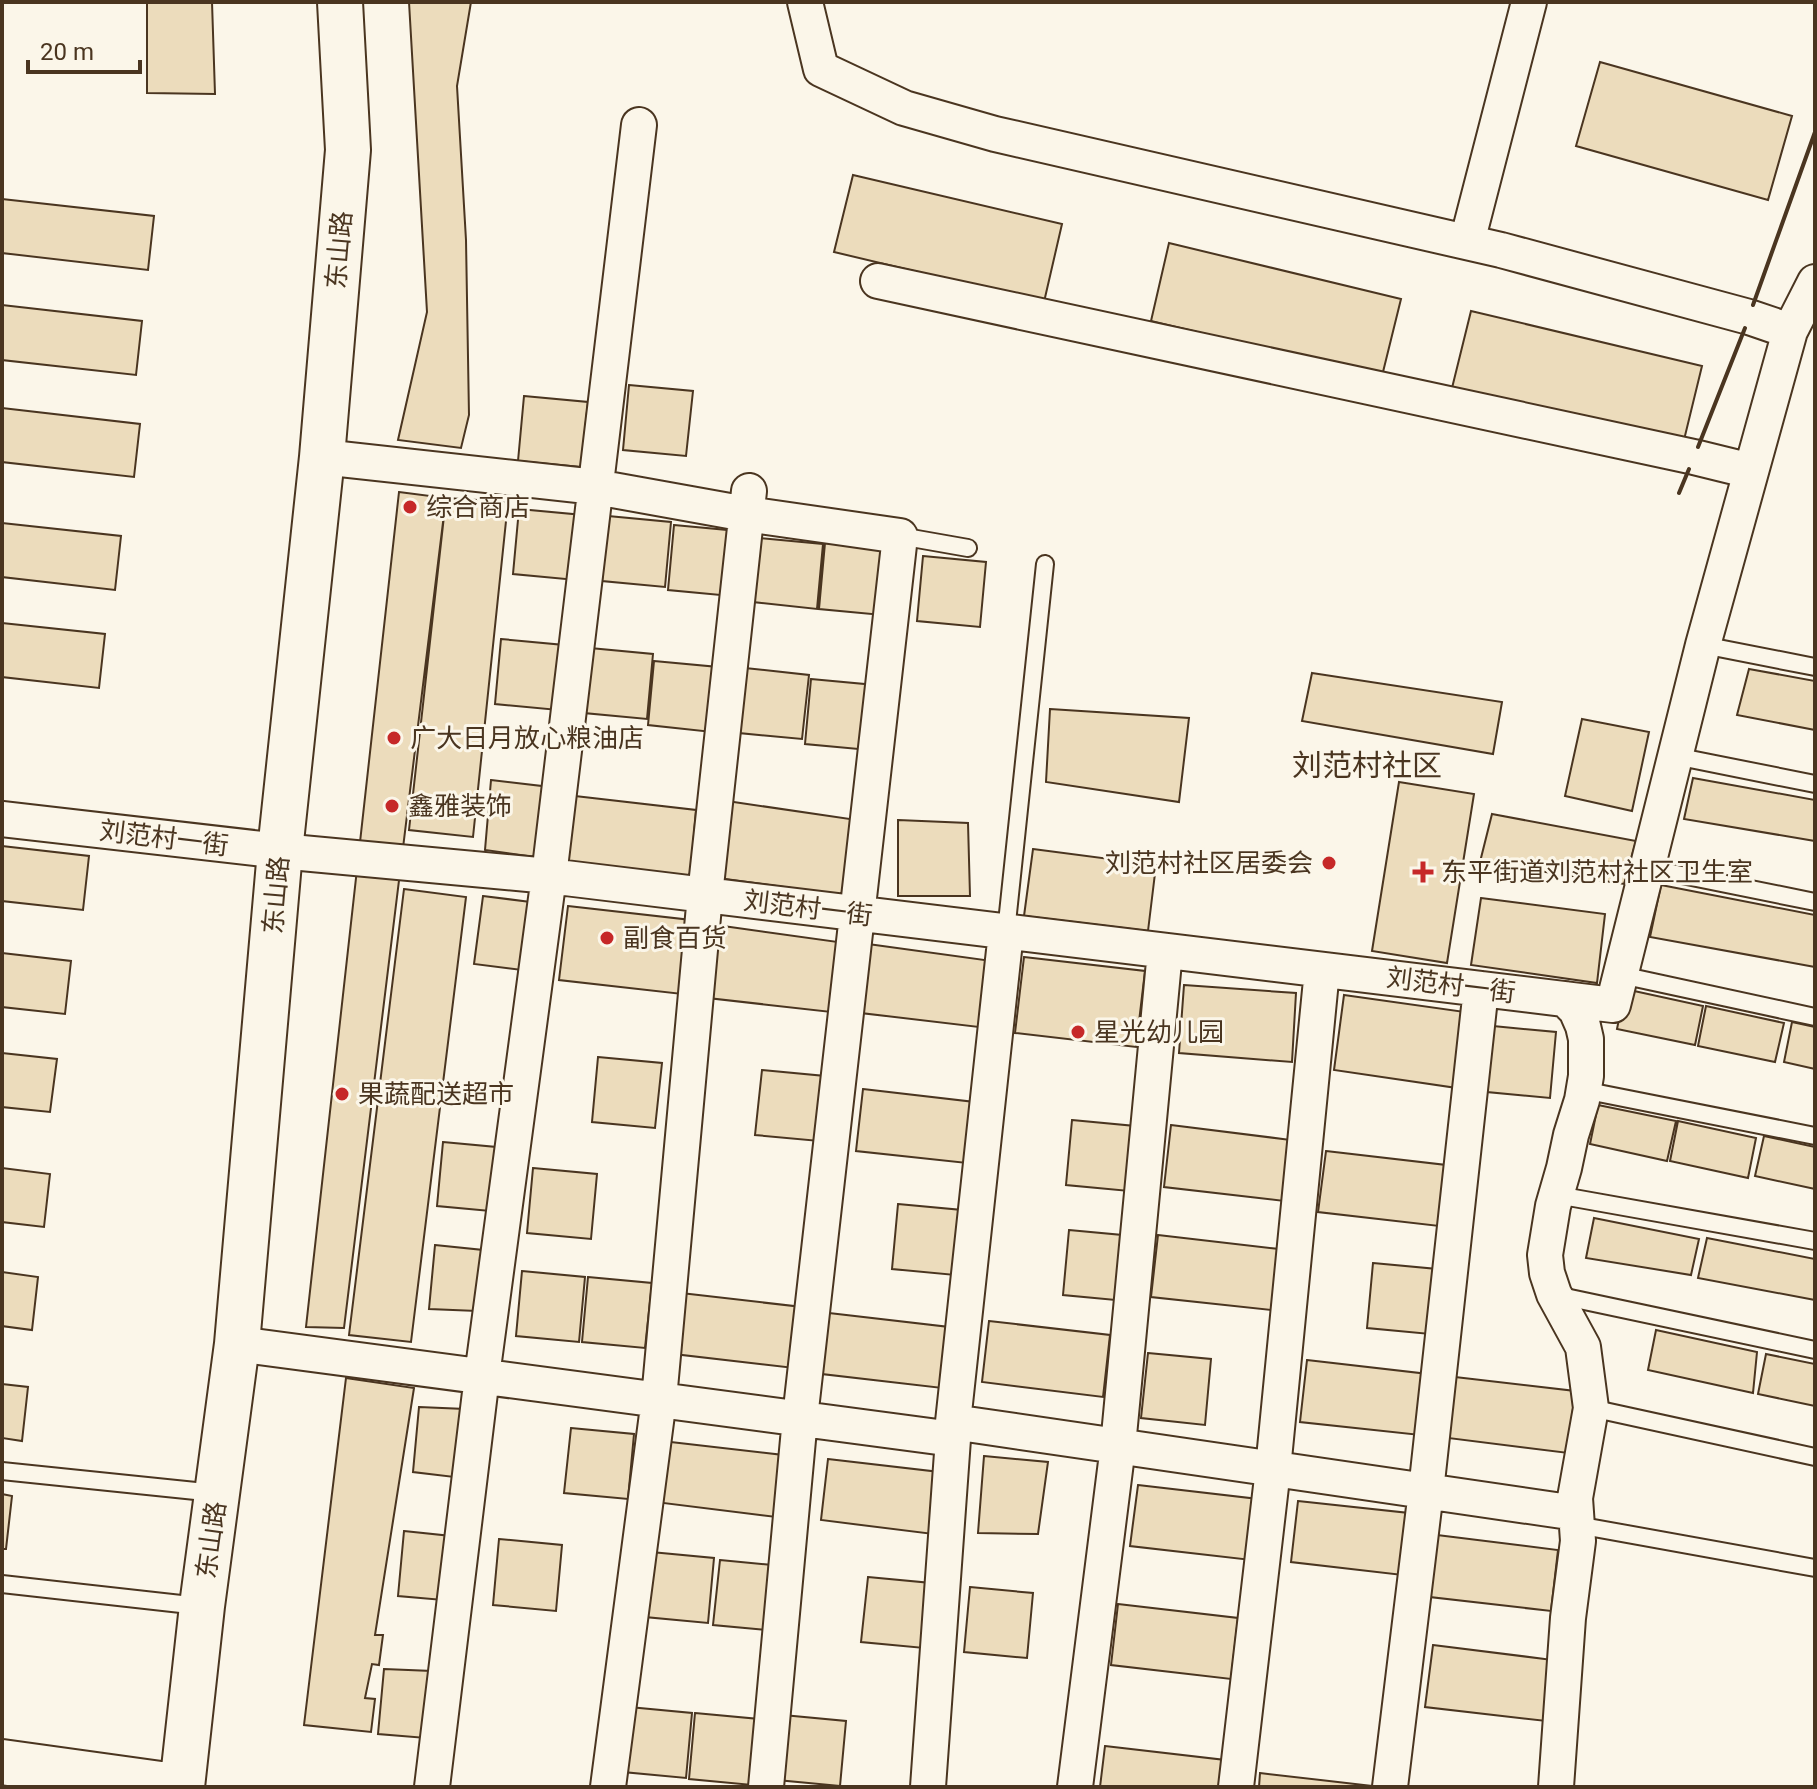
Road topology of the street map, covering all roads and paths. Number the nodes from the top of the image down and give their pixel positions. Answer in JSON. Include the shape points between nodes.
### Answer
{"nodes":[{"id":1,"x":340,"y":2,"type":"edge"},
{"id":2,"x":805,"y":2,"type":"edge"},
{"id":3,"x":1529,"y":2,"type":"edge"},
{"id":4,"x":639,"y":125,"type":"dead end"},
{"id":5,"x":1467,"y":242,"type":"junction"},
{"id":6,"x":878,"y":281,"type":"dead end"},
{"id":7,"x":1815,"y":282,"type":"edge"},
{"id":8,"x":1801,"y":323,"type":"edge"},
{"id":9,"x":322,"y":457,"type":"junction"},
{"id":10,"x":1751,"y":471,"type":"junction"},
{"id":11,"x":596,"y":487,"type":"junction"},
{"id":12,"x":748,"y":502,"type":"junction"},
{"id":13,"x":900,"y":536,"type":"junction"},
{"id":14,"x":968,"y":548,"type":"dead end"},
{"id":15,"x":1045,"y":564,"type":"dead end"},
{"id":16,"x":1703,"y":645,"type":"junction"},
{"id":17,"x":1815,"y":667,"type":"edge"},
{"id":18,"x":1675,"y":756,"type":"junction"},
{"id":19,"x":1815,"y":784,"type":"edge"},
{"id":20,"x":2,"y":819,"type":"edge"},
{"id":21,"x":280,"y":851,"type":"junction"},
{"id":22,"x":1647,"y":868,"type":"junction"},
{"id":23,"x":549,"y":876,"type":"junction"},
{"id":24,"x":705,"y":895,"type":"junction"},
{"id":25,"x":1815,"y":902,"type":"edge"},
{"id":26,"x":856,"y":914,"type":"junction"},
{"id":27,"x":1006,"y":932,"type":"junction"},
{"id":28,"x":1165,"y":951,"type":"junction"},
{"id":29,"x":1322,"y":970,"type":"junction"},
{"id":30,"x":1481,"y":989,"type":"junction"},
{"id":31,"x":1617,"y":990,"type":"junction"},
{"id":32,"x":1565,"y":999,"type":"junction"},
{"id":33,"x":1815,"y":1017,"type":"edge"},
{"id":34,"x":1583,"y":1090,"type":"junction"},
{"id":35,"x":1815,"y":1136,"type":"edge"},
{"id":36,"x":1557,"y":1195,"type":"junction"},
{"id":37,"x":1815,"y":1241,"type":"edge"},
{"id":38,"x":1554,"y":1294,"type":"junction"},
{"id":39,"x":237,"y":1344,"type":"junction"},
{"id":40,"x":1815,"y":1350,"type":"edge"},
{"id":41,"x":482,"y":1376,"type":"junction"},
{"id":42,"x":659,"y":1399,"type":"junction"},
{"id":43,"x":1591,"y":1408,"type":"junction"},
{"id":44,"x":800,"y":1418,"type":"junction"},
{"id":45,"x":953,"y":1430,"type":"junction"},
{"id":46,"x":1118,"y":1446,"type":"junction"},
{"id":47,"x":1815,"y":1457,"type":"edge"},
{"id":48,"x":1273,"y":1469,"type":"junction"},
{"id":49,"x":2,"y":1471,"type":"edge"},
{"id":50,"x":1426,"y":1491,"type":"junction"},
{"id":51,"x":218,"y":1494,"type":"junction"},
{"id":52,"x":1576,"y":1519,"type":"junction"},
{"id":53,"x":1815,"y":1568,"type":"edge"},
{"id":54,"x":2,"y":1584,"type":"edge"},
{"id":55,"x":202,"y":1606,"type":"junction"},
{"id":56,"x":2,"y":1762,"type":"edge"},
{"id":57,"x":182,"y":1787,"type":"edge"},
{"id":58,"x":432,"y":1787,"type":"edge"},
{"id":59,"x":608,"y":1787,"type":"edge"},
{"id":60,"x":766,"y":1787,"type":"edge"},
{"id":61,"x":928,"y":1787,"type":"edge"},
{"id":62,"x":1075,"y":1787,"type":"edge"},
{"id":63,"x":1236,"y":1787,"type":"edge"},
{"id":64,"x":1390,"y":1787,"type":"edge"},
{"id":65,"x":1556,"y":1787,"type":"edge"}],
"edges":[{"from":1,"to":9,"type":"street","name":"东山路","via":[[348,150]]},
{"from":2,"to":5,"type":"street","via":[[821,69],[904,108],[995,134]]},
{"from":3,"to":5,"type":"street"},
{"from":4,"to":11,"type":"street"},
{"from":5,"to":8,"type":"street","via":[[1749,317]]},
{"from":6,"to":10,"type":"street"},
{"from":7,"to":8,"type":"street"},
{"from":8,"to":10,"type":"street"},
{"from":9,"to":11,"type":"street"},
{"from":9,"to":21,"type":"street","name":"东山路"},
{"from":10,"to":16,"type":"street"},
{"from":11,"to":12,"type":"street"},
{"from":11,"to":23,"type":"street"},
{"from":12,"to":13,"type":"street"},
{"from":12,"to":24,"type":"street"},
{"from":13,"to":14,"type":"lane"},
{"from":13,"to":26,"type":"street"},
{"from":15,"to":27,"type":"lane"},
{"from":16,"to":17,"type":"lane"},
{"from":16,"to":18,"type":"street"},
{"from":18,"to":19,"type":"lane"},
{"from":18,"to":22,"type":"street"},
{"from":20,"to":21,"type":"street","name":"刘范村一街"},
{"from":21,"to":23,"type":"street","name":"刘范村一街"},
{"from":21,"to":39,"type":"street","name":"东山路"},
{"from":22,"to":25,"type":"lane"},
{"from":22,"to":31,"type":"street"},
{"from":23,"to":24,"type":"street","name":"刘范村一街"},
{"from":23,"to":41,"type":"street"},
{"from":24,"to":26,"type":"street","name":"刘范村一街"},
{"from":24,"to":42,"type":"street"},
{"from":26,"to":27,"type":"street","name":"刘范村一街"},
{"from":26,"to":44,"type":"street"},
{"from":27,"to":28,"type":"street","name":"刘范村一街"},
{"from":27,"to":45,"type":"street"},
{"from":28,"to":29,"type":"street","name":"刘范村一街"},
{"from":28,"to":46,"type":"street"},
{"from":29,"to":30,"type":"street","name":"刘范村一街"},
{"from":29,"to":48,"type":"street"},
{"from":30,"to":32,"type":"street","name":"刘范村一街"},
{"from":30,"to":50,"type":"street"},
{"from":31,"to":32,"type":"street","name":"刘范村一街"},
{"from":31,"to":33,"type":"lane"},
{"from":32,"to":34,"type":"street","via":[[1576,1010],[1586,1039]]},
{"from":34,"to":35,"type":"lane"},
{"from":34,"to":36,"type":"street"},
{"from":36,"to":37,"type":"lane"},
{"from":36,"to":38,"type":"street","via":[[1545,1255]]},
{"from":38,"to":40,"type":"lane"},
{"from":38,"to":43,"type":"street","via":[[1583,1347]]},
{"from":39,"to":41,"type":"street"},
{"from":39,"to":51,"type":"street","name":"东山路"},
{"from":41,"to":42,"type":"street"},
{"from":41,"to":58,"type":"street"},
{"from":42,"to":44,"type":"street"},
{"from":42,"to":59,"type":"street"},
{"from":43,"to":47,"type":"lane"},
{"from":43,"to":52,"type":"street"},
{"from":44,"to":45,"type":"street"},
{"from":44,"to":60,"type":"street"},
{"from":45,"to":46,"type":"street"},
{"from":45,"to":61,"type":"street"},
{"from":46,"to":48,"type":"street"},
{"from":46,"to":62,"type":"street"},
{"from":48,"to":50,"type":"street"},
{"from":48,"to":63,"type":"street"},
{"from":49,"to":51,"type":"lane"},
{"from":50,"to":52,"type":"street"},
{"from":50,"to":64,"type":"street"},
{"from":51,"to":55,"type":"street","name":"东山路"},
{"from":52,"to":53,"type":"lane"},
{"from":52,"to":65,"type":"street"},
{"from":54,"to":55,"type":"lane"},
{"from":55,"to":57,"type":"street","name":"东山路"},
{"from":56,"to":57,"type":"street"}]}
